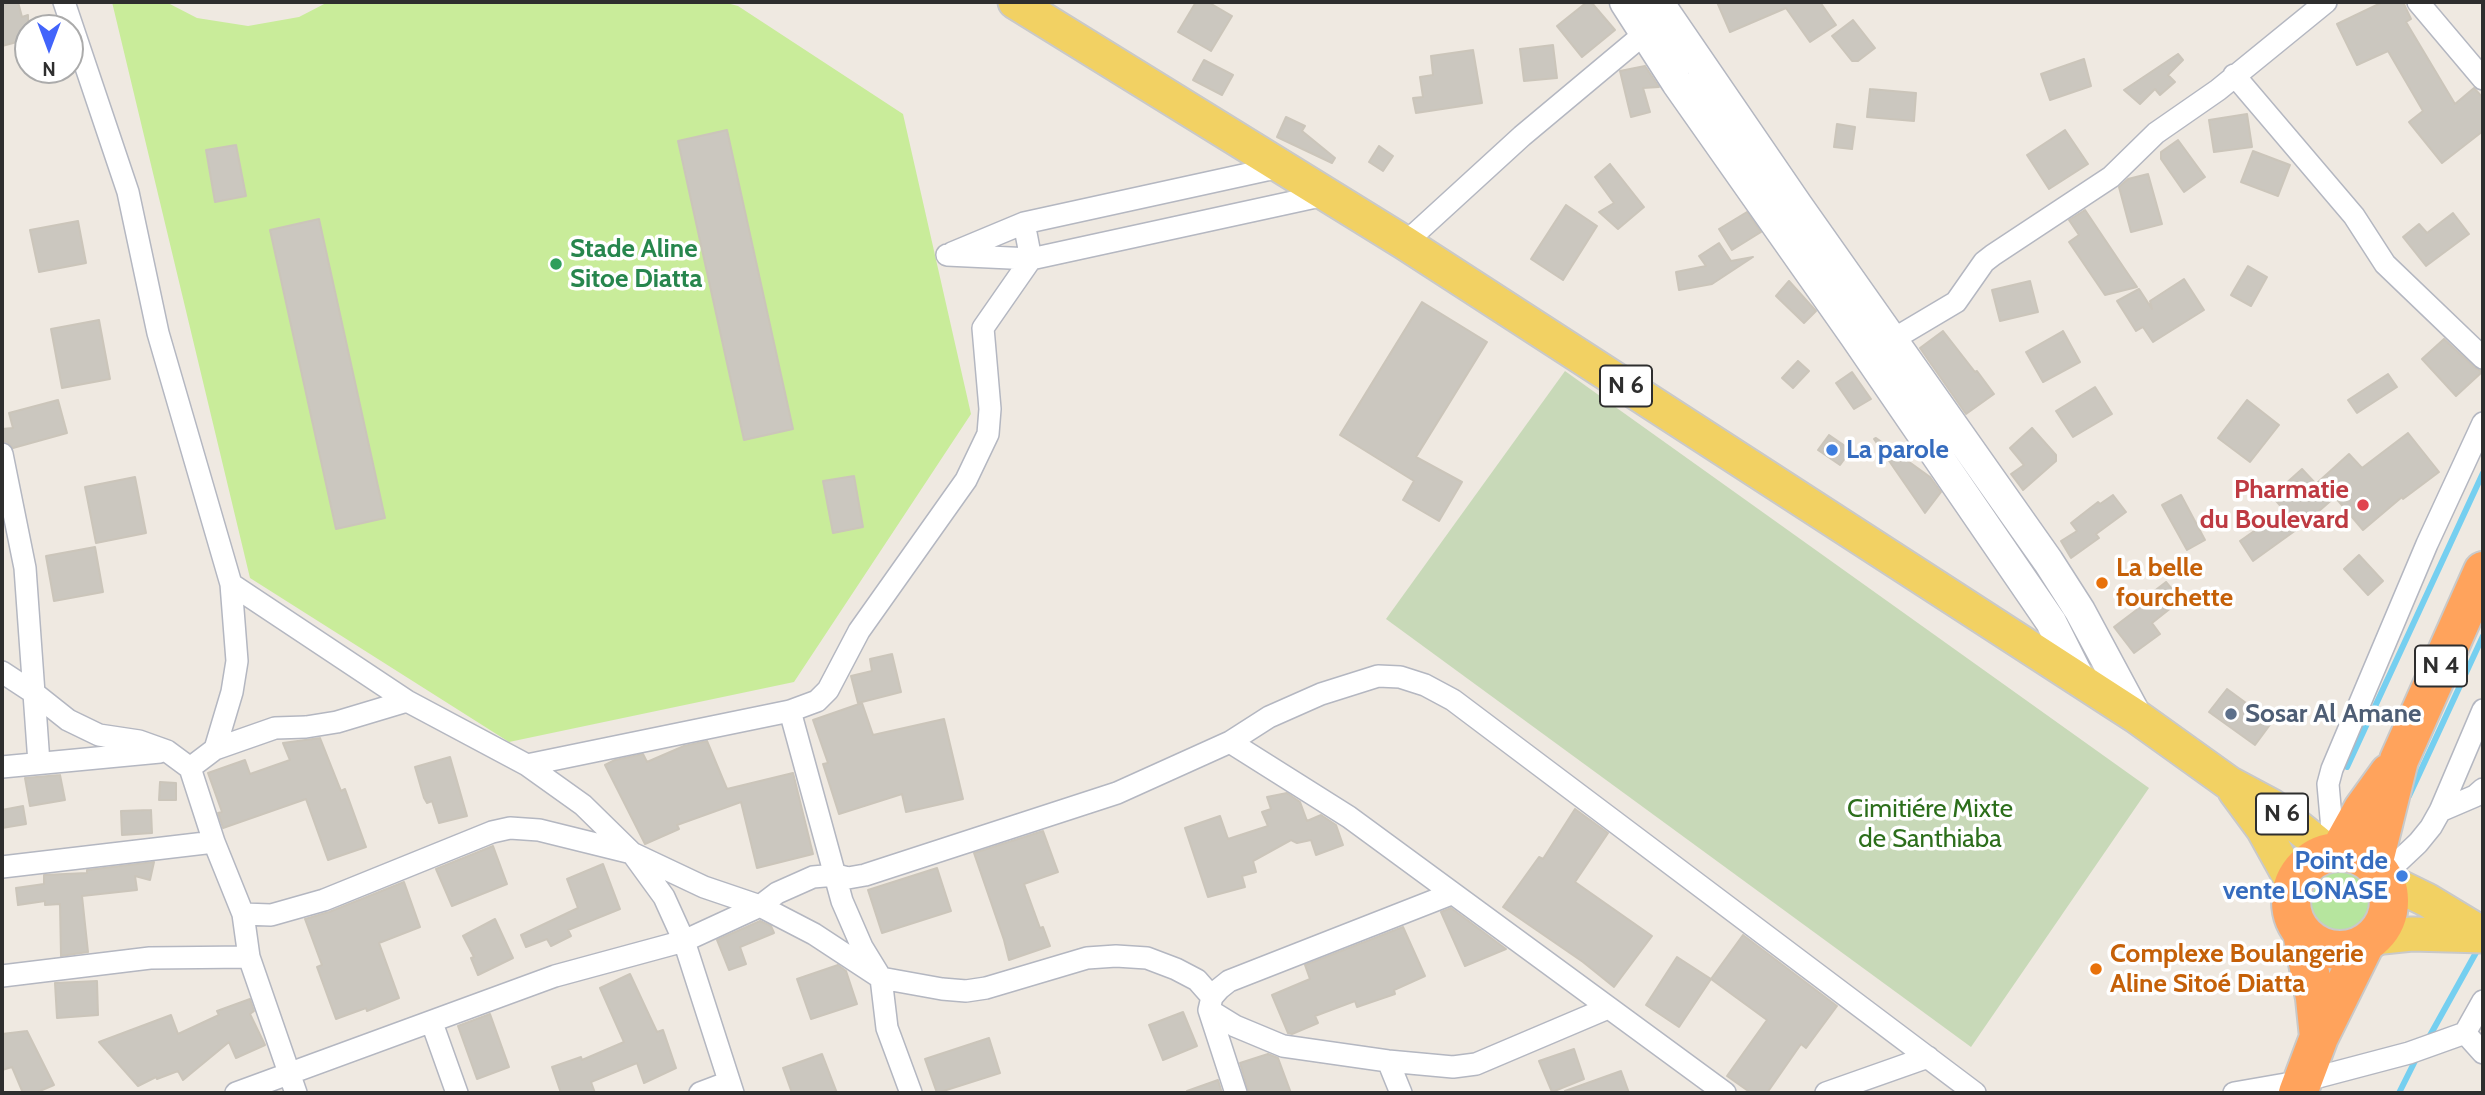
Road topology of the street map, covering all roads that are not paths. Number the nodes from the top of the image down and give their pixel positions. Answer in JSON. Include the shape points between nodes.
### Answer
{"nodes":[{"id":1,"x":64,"y":2,"type":"edge"},
{"id":2,"x":1625,"y":2,"type":"edge"},
{"id":3,"x":2326,"y":2,"type":"edge"},
{"id":4,"x":2418,"y":2,"type":"edge"},
{"id":5,"x":1020,"y":3,"type":"edge"},
{"id":6,"x":1667,"y":5,"type":"edge"},
{"id":7,"x":1644,"y":34,"type":"junction"},
{"id":8,"x":2234,"y":75,"type":"junction"},
{"id":9,"x":2483,"y":79,"type":"edge"},
{"id":10,"x":1280,"y":167,"type":"junction"},
{"id":11,"x":1325,"y":195,"type":"junction"},
{"id":12,"x":1024,"y":223,"type":"junction"},
{"id":13,"x":1405,"y":243,"type":"junction"},
{"id":14,"x":1031,"y":259,"type":"junction"},
{"id":15,"x":1892,"y":340,"type":"junction"},
{"id":16,"x":2483,"y":358,"type":"edge"},
{"id":17,"x":2483,"y":423,"type":"edge"},
{"id":18,"x":2,"y":454,"type":"edge"},
{"id":19,"x":2483,"y":571,"type":"edge"},
{"id":20,"x":231,"y":584,"type":"junction"},
{"id":21,"x":2,"y":672,"type":"edge"},
{"id":22,"x":2081,"y":682,"type":"junction"},
{"id":23,"x":34,"y":693,"type":"junction"},
{"id":24,"x":407,"y":702,"type":"junction"},
{"id":25,"x":2483,"y":710,"type":"edge"},
{"id":26,"x":790,"y":711,"type":"junction"},
{"id":27,"x":2137,"y":717,"type":"junction"},
{"id":28,"x":1230,"y":742,"type":"junction"},
{"id":29,"x":215,"y":749,"type":"junction"},
{"id":30,"x":167,"y":751,"type":"junction"},
{"id":31,"x":40,"y":763,"type":"junction"},
{"id":32,"x":527,"y":765,"type":"junction"},
{"id":33,"x":2,"y":767,"type":"edge"},
{"id":34,"x":190,"y":768,"type":"junction"},
{"id":35,"x":2229,"y":783,"type":"junction"},
{"id":36,"x":2483,"y":789,"type":"edge"},
{"id":37,"x":2440,"y":811,"type":"junction"},
{"id":38,"x":214,"y":842,"type":"junction"},
{"id":39,"x":632,"y":853,"type":"junction"},
{"id":40,"x":2357,"y":863,"type":"junction"},
{"id":41,"x":2,"y":867,"type":"edge"},
{"id":42,"x":836,"y":875,"type":"junction"},
{"id":43,"x":2294,"y":883,"type":"junction"},
{"id":44,"x":1451,"y":894,"type":"junction"},
{"id":45,"x":760,"y":906,"type":"junction"},
{"id":46,"x":243,"y":914,"type":"junction"},
{"id":47,"x":2301,"y":933,"type":"junction"},
{"id":48,"x":2483,"y":935,"type":"edge"},
{"id":49,"x":684,"y":941,"type":"junction"},
{"id":50,"x":2369,"y":941,"type":"junction"},
{"id":51,"x":249,"y":957,"type":"junction"},
{"id":52,"x":2,"y":976,"type":"edge"},
{"id":53,"x":881,"y":978,"type":"junction"},
{"id":54,"x":2483,"y":1001,"type":"edge"},
{"id":55,"x":1211,"y":1004,"type":"junction"},
{"id":56,"x":1608,"y":1008,"type":"junction"},
{"id":57,"x":432,"y":1023,"type":"junction"},
{"id":58,"x":2465,"y":1033,"type":"junction"},
{"id":59,"x":2319,"y":1037,"type":"junction"},
{"id":60,"x":2483,"y":1053,"type":"edge"},
{"id":61,"x":1928,"y":1057,"type":"junction"},
{"id":62,"x":1388,"y":1061,"type":"junction"},
{"id":63,"x":293,"y":1084,"type":"edge"},
{"id":64,"x":2300,"y":1087,"type":"edge"},
{"id":65,"x":731,"y":1088,"type":"edge"},
{"id":66,"x":236,"y":1093,"type":"edge"},
{"id":67,"x":457,"y":1093,"type":"edge"},
{"id":68,"x":700,"y":1093,"type":"edge"},
{"id":69,"x":911,"y":1093,"type":"edge"},
{"id":70,"x":1236,"y":1093,"type":"edge"},
{"id":71,"x":1401,"y":1093,"type":"edge"},
{"id":72,"x":1724,"y":1093,"type":"edge"},
{"id":73,"x":1826,"y":1093,"type":"edge"},
{"id":74,"x":1975,"y":1093,"type":"edge"},
{"id":75,"x":2234,"y":1093,"type":"edge"}],
"edges":[{"from":1,"to":20,"type":"street","via":[[128,192],[158,333]]},
{"from":2,"to":7,"type":"street"},
{"from":3,"to":8,"type":"street"},
{"from":4,"to":9,"type":"street"},
{"from":5,"to":10,"type":"main road","number":"N 6"},
{"from":6,"to":15,"type":"street"},
{"from":7,"to":13,"type":"street","via":[[1522,136]]},
{"from":7,"to":22,"type":"street","via":[[2051,622]]},
{"from":8,"to":15,"type":"street","via":[[2156,133],[2111,177],[1984,262],[1956,302]]},
{"from":8,"to":16,"type":"street","via":[[2354,216],[2385,264]]},
{"from":10,"to":11,"type":"main road","number":"N 6"},
{"from":10,"to":12,"type":"street"},
{"from":11,"to":13,"type":"main road","number":"N 6"},
{"from":11,"to":14,"type":"street"},
{"from":12,"to":14,"type":"street"},
{"from":12,"to":14,"type":"street","via":[[947,255]]},
{"from":13,"to":22,"type":"main road","number":"N 6"},
{"from":14,"to":26,"type":"street","via":[[982,328],[988,433],[966,480],[859,631],[828,690],[817,701]]},
{"from":15,"to":27,"type":"street","via":[[2048,561]]},
{"from":17,"to":40,"type":"street","via":[[2332,769],[2328,784]]},
{"from":18,"to":23,"type":"street","via":[[25,568]]},
{"from":19,"to":40,"type":"highway","number":"N 4"},
{"from":20,"to":24,"type":"street"},
{"from":20,"to":29,"type":"street","via":[[237,662]]},
{"from":21,"to":23,"type":"street"},
{"from":22,"to":27,"type":"main road","number":"N 6"},
{"from":23,"to":30,"type":"street","via":[[68,720],[99,735]]},
{"from":23,"to":31,"type":"street"},
{"from":24,"to":29,"type":"street","via":[[337,722],[275,728]]},
{"from":24,"to":32,"type":"street"},
{"from":25,"to":37,"type":"street"},
{"from":26,"to":32,"type":"street"},
{"from":26,"to":42,"type":"street"},
{"from":27,"to":35,"type":"main road","number":"N 6"},
{"from":28,"to":42,"type":"street","via":[[1117,793],[865,875]]},
{"from":28,"to":44,"type":"street","via":[[1349,817]]},
{"from":28,"to":61,"type":"street","via":[[1321,694],[1378,676],[1425,684]]},
{"from":29,"to":34,"type":"street"},
{"from":30,"to":31,"type":"street"},
{"from":30,"to":34,"type":"street"},
{"from":31,"to":33,"type":"street"},
{"from":32,"to":39,"type":"street","via":[[583,805]]},
{"from":34,"to":38,"type":"street"},
{"from":35,"to":40,"type":"main road","number":"N 6"},
{"from":35,"to":43,"type":"main road","number":"N 6"},
{"from":36,"to":37,"type":"street"},
{"from":37,"to":40,"type":"street","via":[[2418,843]]},
{"from":38,"to":41,"type":"street"},
{"from":38,"to":46,"type":"street"},
{"from":39,"to":45,"type":"street","via":[[704,887]]},
{"from":39,"to":46,"type":"street","via":[[539,830],[510,828],[453,846],[324,900],[271,915]]},
{"from":39,"to":49,"type":"street","via":[[664,897]]},
{"from":40,"to":43,"type":"highway","via":[[2315,859]]},
{"from":40,"to":48,"type":"main road"},
{"from":40,"to":50,"type":"highway","number":"N 4","via":[[2389,895],[2383,926]]},
{"from":42,"to":45,"type":"street","via":[[813,877]]},
{"from":42,"to":53,"type":"street","via":[[862,947]]},
{"from":43,"to":47,"type":"highway","number":"N 4","via":[[2292,918]]},
{"from":44,"to":55,"type":"street","via":[[1229,981]]},
{"from":44,"to":56,"type":"street"},
{"from":45,"to":49,"type":"street"},
{"from":45,"to":53,"type":"street","via":[[814,934]]},
{"from":46,"to":51,"type":"street"},
{"from":47,"to":50,"type":"highway","via":[[2331,950],[2348,950]]},
{"from":47,"to":59,"type":"highway","number":"N 4"},
{"from":48,"to":50,"type":"main road","via":[[2412,934]]},
{"from":49,"to":57,"type":"street","via":[[555,976]]},
{"from":49,"to":65,"type":"street"},
{"from":50,"to":59,"type":"highway","number":"N 4"},
{"from":51,"to":52,"type":"street","via":[[150,958]]},
{"from":51,"to":63,"type":"street"},
{"from":53,"to":55,"type":"street","via":[[966,991],[1087,958],[1147,958],[1197,980]]},
{"from":53,"to":69,"type":"street","via":[[887,1028]]},
{"from":54,"to":58,"type":"street"},
{"from":55,"to":62,"type":"street","via":[[1235,1026],[1269,1042]]},
{"from":55,"to":70,"type":"street"},
{"from":56,"to":62,"type":"street","via":[[1476,1064],[1453,1067]]},
{"from":56,"to":72,"type":"street"},
{"from":57,"to":63,"type":"street"},
{"from":57,"to":67,"type":"street"},
{"from":58,"to":60,"type":"street"},
{"from":58,"to":64,"type":"street"},
{"from":59,"to":64,"type":"highway","number":"N 4"},
{"from":61,"to":73,"type":"street"},
{"from":61,"to":74,"type":"street"},
{"from":62,"to":71,"type":"street"},
{"from":63,"to":66,"type":"street"},
{"from":64,"to":75,"type":"street"},
{"from":65,"to":68,"type":"street"}]}
